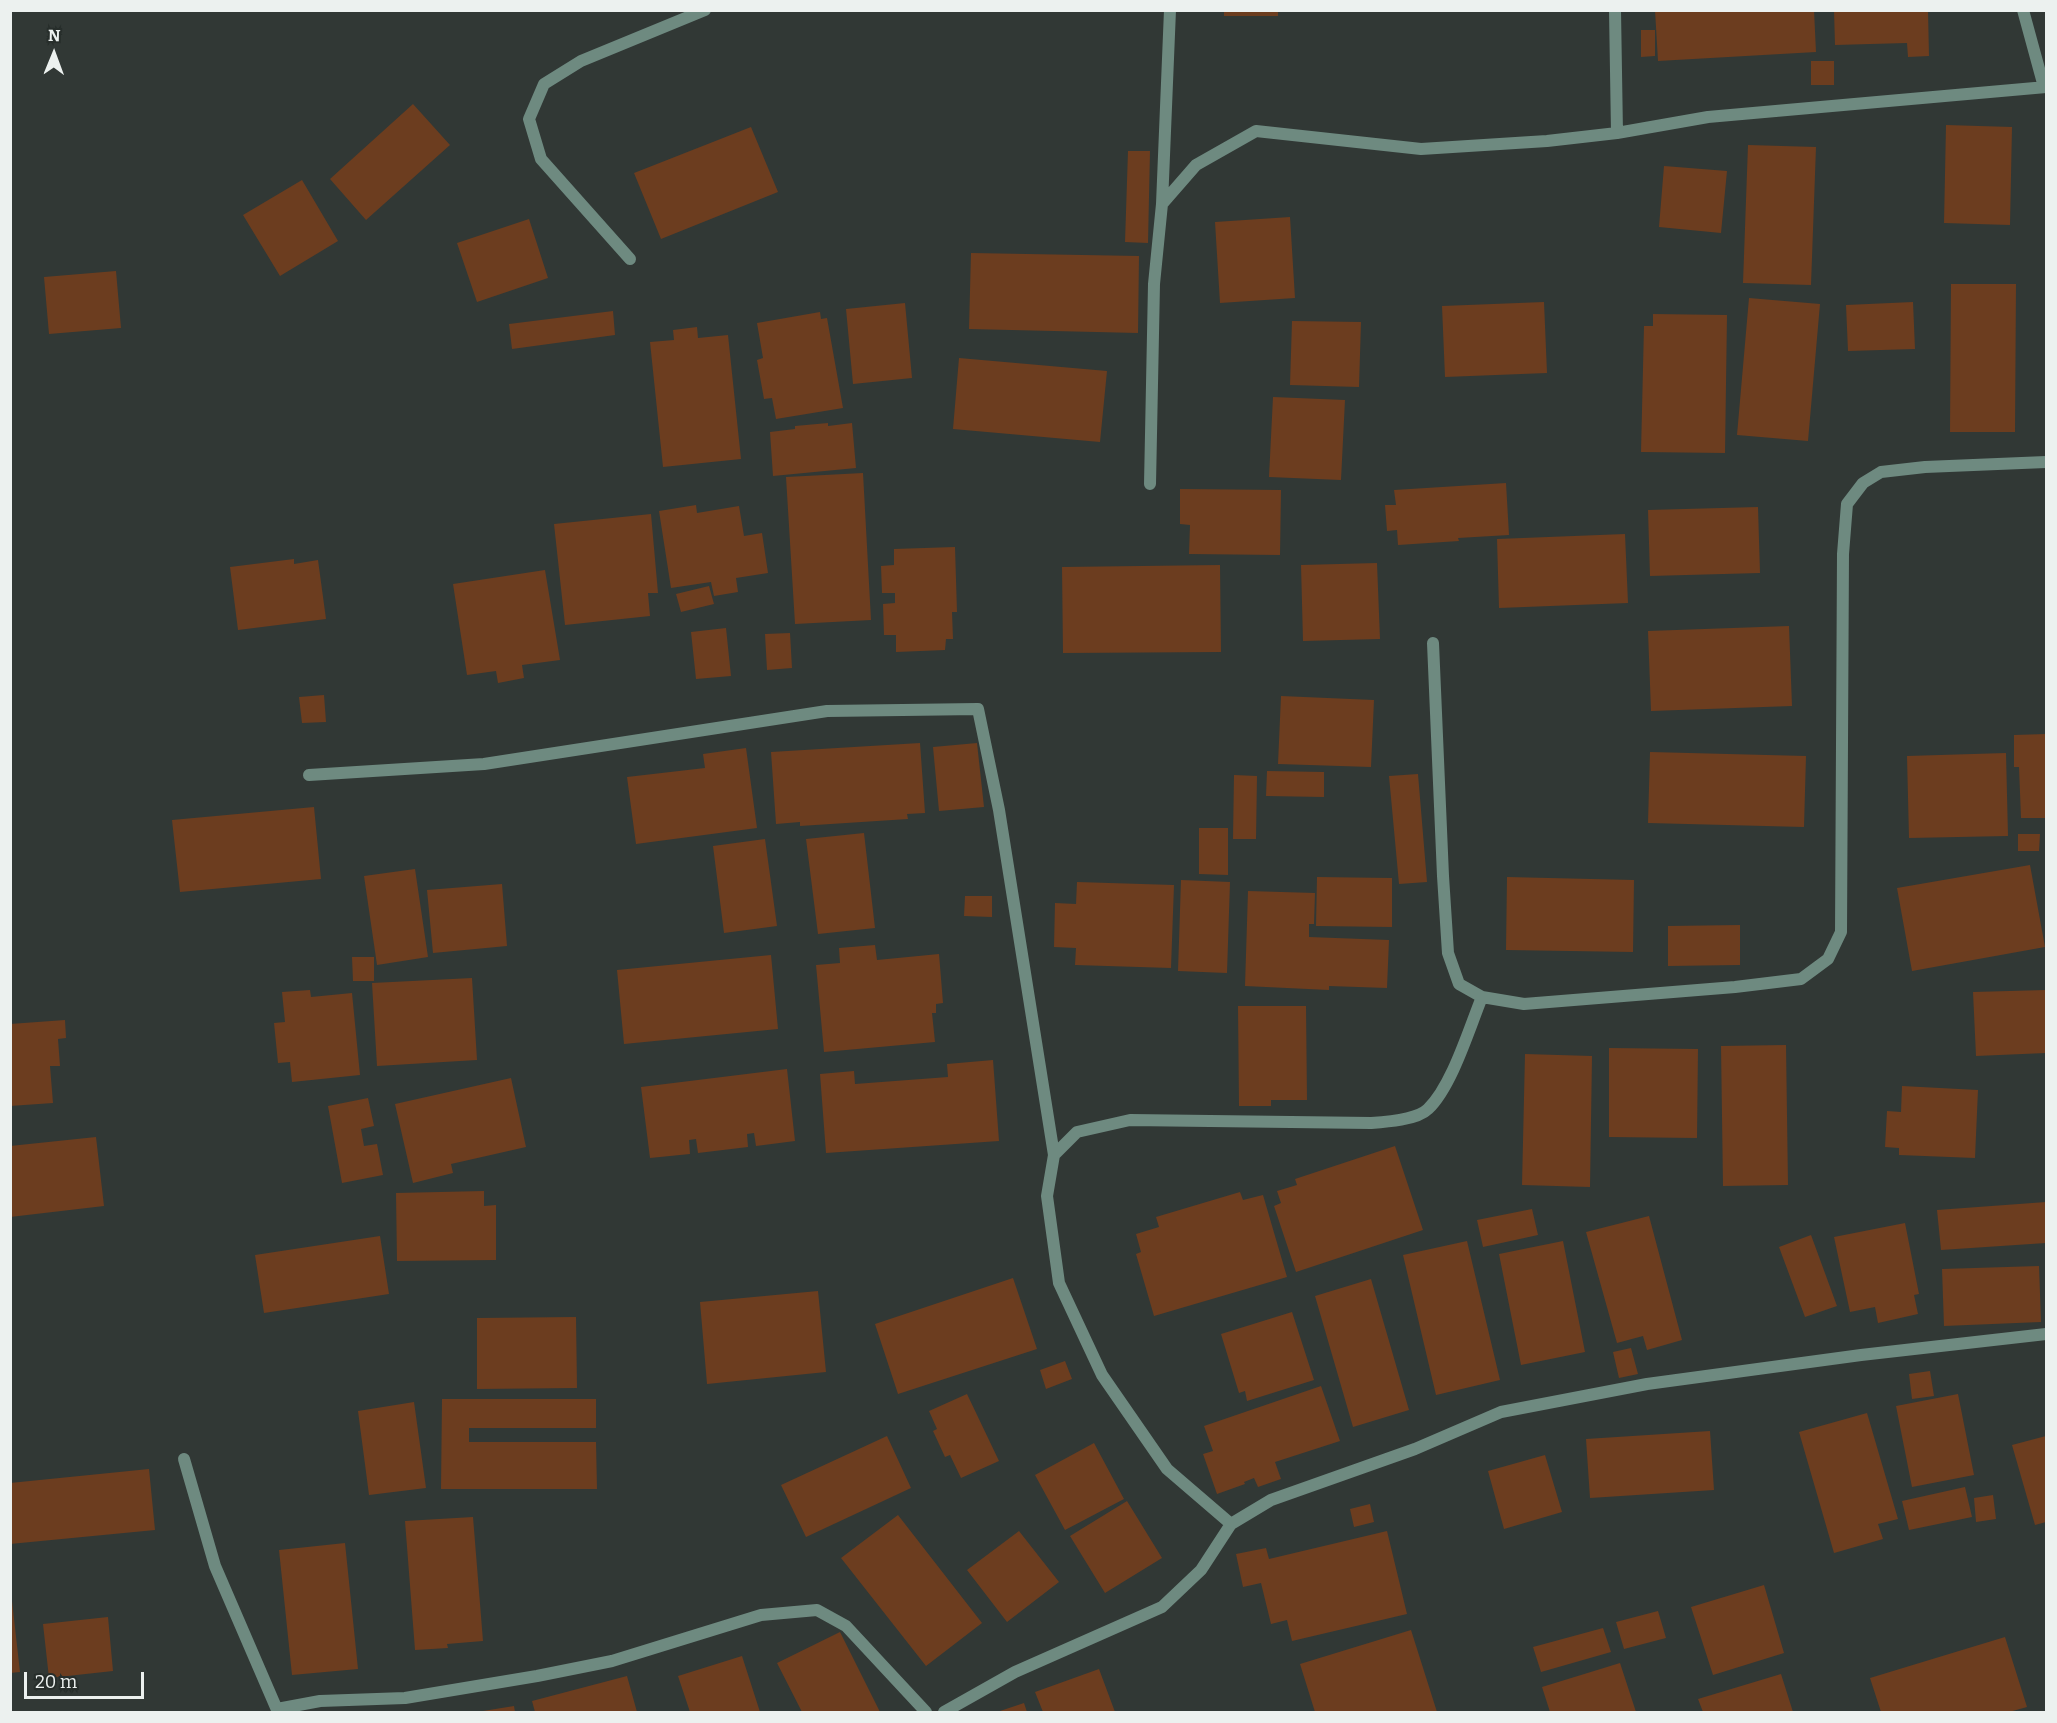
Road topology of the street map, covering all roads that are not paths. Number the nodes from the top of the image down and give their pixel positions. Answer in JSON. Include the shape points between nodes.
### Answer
{"nodes":[{"id":1,"x":705,"y":10,"type":"edge"},
{"id":2,"x":1170,"y":10,"type":"edge"},
{"id":3,"x":1615,"y":10,"type":"edge"},
{"id":4,"x":2023,"y":10,"type":"edge"},
{"id":5,"x":2045,"y":87,"type":"edge"},
{"id":6,"x":1617,"y":133,"type":"junction"},
{"id":7,"x":1162,"y":204,"type":"junction"},
{"id":8,"x":630,"y":259,"type":"dead end"},
{"id":9,"x":2046,"y":462,"type":"edge"},
{"id":10,"x":1150,"y":483,"type":"dead end"},
{"id":11,"x":1433,"y":643,"type":"dead end"},
{"id":12,"x":309,"y":775,"type":"dead end"},
{"id":13,"x":1482,"y":997,"type":"junction"},
{"id":14,"x":1054,"y":1155,"type":"junction"},
{"id":15,"x":2046,"y":1334,"type":"edge"},
{"id":16,"x":184,"y":1459,"type":"dead end"},
{"id":17,"x":1230,"y":1524,"type":"junction"},
{"id":18,"x":278,"y":1711,"type":"edge"},
{"id":19,"x":926,"y":1713,"type":"edge"},
{"id":20,"x":944,"y":1713,"type":"edge"}],
"edges":[{"from":1,"to":8,"type":"street","via":[[581,61],[544,84],[529,119],[541,159]]},
{"from":2,"to":7,"type":"street"},
{"from":3,"to":6,"type":"street"},
{"from":4,"to":5,"type":"street"},
{"from":5,"to":6,"type":"street","via":[[1708,117]]},
{"from":6,"to":7,"type":"street","via":[[1421,149],[1256,131],[1196,165]]},
{"from":7,"to":10,"type":"street","via":[[1154,284]]},
{"from":9,"to":13,"type":"street","via":[[1881,472],[1863,483],[1847,504],[1843,555],[1841,932],[1828,958],[1801,979],[1735,987],[1524,1004]]},
{"from":11,"to":13,"type":"street","via":[[1449,953],[1458,984]]},
{"from":12,"to":14,"type":"street","via":[[484,764],[827,711],[978,709],[999,810]]},
{"from":13,"to":14,"type":"street","via":[[1447,1083],[1427,1110],[1397,1122],[1130,1120],[1077,1132]]},
{"from":14,"to":17,"type":"street","via":[[1047,1196],[1059,1282],[1102,1375],[1167,1469]]},
{"from":15,"to":17,"type":"street","via":[[1647,1384],[1501,1412],[1415,1449],[1271,1500]]},
{"from":16,"to":18,"type":"street","via":[[215,1566]]},
{"from":17,"to":20,"type":"street","via":[[1201,1570],[1162,1607],[1015,1672]]},
{"from":18,"to":19,"type":"street","via":[[320,1701],[405,1698],[537,1676],[612,1661],[761,1616],[817,1610],[846,1626]]}]}
